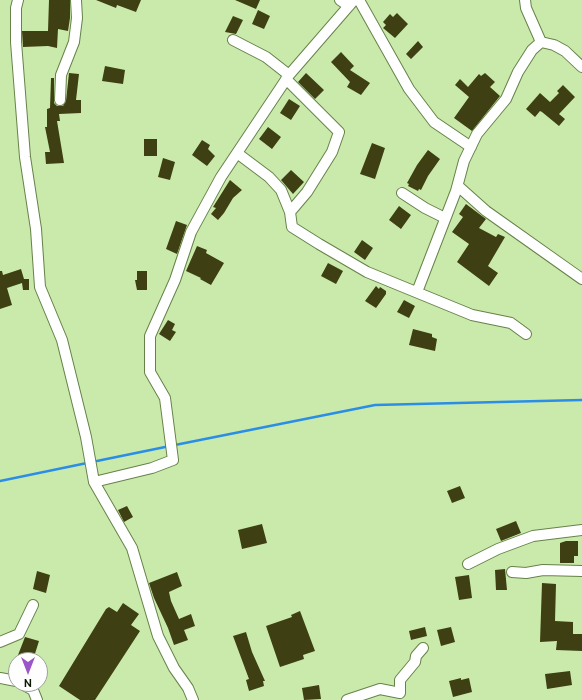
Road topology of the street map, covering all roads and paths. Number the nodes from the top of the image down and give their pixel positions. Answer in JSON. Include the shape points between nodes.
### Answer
{"nodes":[{"id":1,"x":18,"y":0,"type":"edge"},
{"id":2,"x":76,"y":0,"type":"edge"},
{"id":3,"x":359,"y":0,"type":"edge"},
{"id":4,"x":525,"y":0,"type":"edge"},
{"id":5,"x":348,"y":2,"type":"edge"},
{"id":6,"x":233,"y":40,"type":"dead end"},
{"id":7,"x":541,"y":42,"type":"junction"},
{"id":8,"x":582,"y":66,"type":"edge"},
{"id":9,"x":288,"y":77,"type":"junction"},
{"id":10,"x":60,"y":100,"type":"dead end"},
{"id":11,"x":471,"y":147,"type":"junction"},
{"id":12,"x":237,"y":153,"type":"junction"},
{"id":13,"x":458,"y":186,"type":"junction"},
{"id":14,"x":402,"y":193,"type":"dead end"},
{"id":15,"x":290,"y":212,"type":"junction"},
{"id":16,"x":445,"y":218,"type":"junction"},
{"id":17,"x":582,"y":278,"type":"edge"},
{"id":18,"x":417,"y":292,"type":"junction"},
{"id":19,"x":526,"y":334,"type":"dead end"},
{"id":20,"x":94,"y":482,"type":"junction"},
{"id":21,"x":582,"y":530,"type":"edge"},
{"id":22,"x":468,"y":564,"type":"dead end"},
{"id":23,"x":582,"y":570,"type":"edge"},
{"id":24,"x":512,"y":572,"type":"dead end"},
{"id":25,"x":33,"y":604,"type":"dead end"},
{"id":26,"x":0,"y":642,"type":"edge"},
{"id":27,"x":424,"y":648,"type":"dead end"},
{"id":28,"x":401,"y":697,"type":"edge"},
{"id":29,"x":193,"y":700,"type":"edge"},
{"id":30,"x":347,"y":700,"type":"edge"}],
"edges":[{"from":1,"to":20,"type":"street","via":[[16,42],[25,157],[36,229],[40,287],[62,340],[86,437]]},
{"from":2,"to":10,"type":"street","via":[[74,42],[61,75]]},
{"from":3,"to":11,"type":"street","via":[[409,89],[434,122]]},
{"from":4,"to":7,"type":"street"},
{"from":5,"to":9,"type":"street"},
{"from":6,"to":9,"type":"street","via":[[266,57]]},
{"from":7,"to":8,"type":"street","via":[[554,45]]},
{"from":7,"to":11,"type":"street","via":[[532,50],[518,72],[506,99],[477,134]]},
{"from":9,"to":12,"type":"street"},
{"from":9,"to":15,"type":"street","via":[[339,132],[332,152],[307,192]]},
{"from":11,"to":13,"type":"street","via":[[464,161]]},
{"from":12,"to":15,"type":"street","via":[[269,177],[281,190]]},
{"from":12,"to":20,"type":"street","via":[[191,232],[175,280],[150,336],[150,372],[164,398],[173,460],[152,468]]},
{"from":13,"to":16,"type":"street"},
{"from":13,"to":17,"type":"street","via":[[486,211]]},
{"from":14,"to":16,"type":"street"},
{"from":15,"to":18,"type":"street","via":[[292,227],[367,272]]},
{"from":16,"to":18,"type":"street"},
{"from":18,"to":19,"type":"street","via":[[472,315],[511,323]]},
{"from":20,"to":29,"type":"street","via":[[132,548],[158,636]]},
{"from":21,"to":22,"type":"street","via":[[533,536]]},
{"from":23,"to":24,"type":"street"},
{"from":25,"to":26,"type":"street","via":[[19,634]]},
{"from":27,"to":28,"type":"street","via":[[400,680]]},
{"from":28,"to":30,"type":"street","via":[[380,689]]}]}
